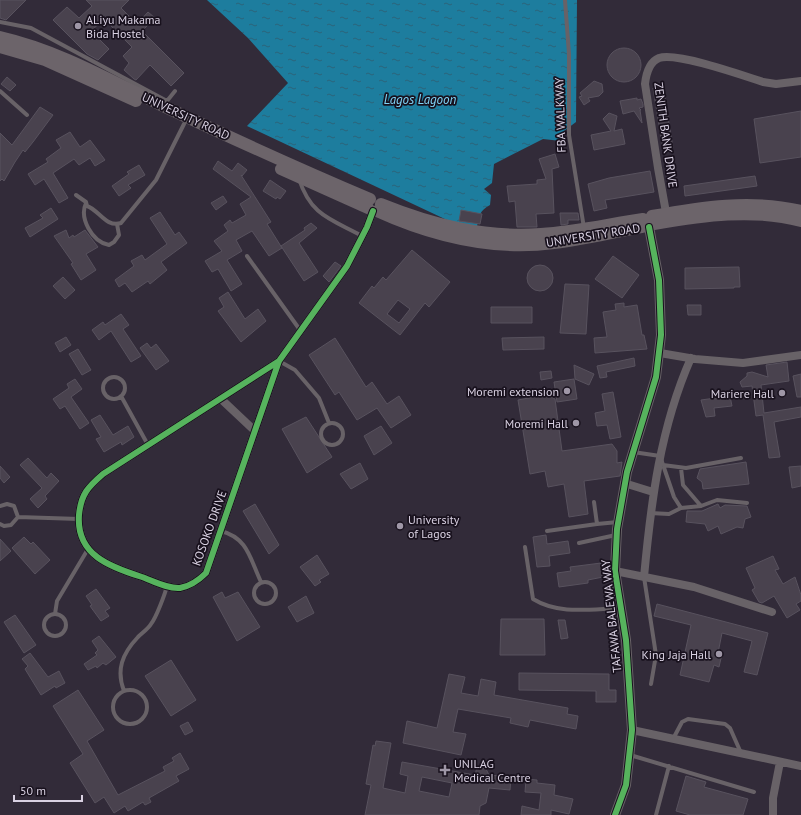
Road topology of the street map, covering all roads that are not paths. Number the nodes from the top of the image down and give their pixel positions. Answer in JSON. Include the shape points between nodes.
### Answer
{"nodes":[{"id":1,"x":564,"y":0,"type":"edge"},
{"id":2,"x":0,"y":22,"type":"edge"},
{"id":3,"x":0,"y":37,"type":"edge"},
{"id":4,"x":0,"y":47,"type":"edge"},
{"id":5,"x":801,"y":81,"type":"edge"},
{"id":6,"x":0,"y":91,"type":"edge"},
{"id":7,"x":176,"y":91,"type":"dead end"},
{"id":8,"x":27,"y":114,"type":"dead end"},
{"id":9,"x":184,"y":124,"type":"junction"},
{"id":10,"x":298,"y":177,"type":"junction"},
{"id":11,"x":76,"y":195,"type":"dead end"},
{"id":12,"x":86,"y":202,"type":"junction"},
{"id":13,"x":374,"y":207,"type":"junction"},
{"id":14,"x":801,"y":211,"type":"edge"},
{"id":15,"x":667,"y":218,"type":"junction"},
{"id":16,"x":801,"y":221,"type":"edge"},
{"id":17,"x":649,"y":222,"type":"junction"},
{"id":18,"x":116,"y":224,"type":"junction"},
{"id":19,"x":584,"y":233,"type":"junction"},
{"id":20,"x":363,"y":236,"type":"junction"},
{"id":21,"x":247,"y":256,"type":"dead end"},
{"id":22,"x":300,"y":330,"type":"junction"},
{"id":23,"x":660,"y":353,"type":"junction"},
{"id":24,"x":801,"y":355,"type":"edge"},
{"id":25,"x":691,"y":358,"type":"junction"},
{"id":26,"x":279,"y":361,"type":"junction"},
{"id":27,"x":121,"y":396,"type":"junction"},
{"id":28,"x":221,"y":399,"type":"junction"},
{"id":29,"x":329,"y":423,"type":"junction"},
{"id":30,"x":254,"y":430,"type":"junction"},
{"id":31,"x":148,"y":445,"type":"junction"},
{"id":32,"x":632,"y":452,"type":"junction"},
{"id":33,"x":660,"y":456,"type":"junction"},
{"id":34,"x":741,"y":458,"type":"dead end"},
{"id":35,"x":663,"y":465,"type":"junction"},
{"id":36,"x":681,"y":468,"type":"junction"},
{"id":37,"x":624,"y":483,"type":"junction"},
{"id":38,"x":653,"y":492,"type":"junction"},
{"id":39,"x":594,"y":502,"type":"dead end"},
{"id":40,"x":747,"y":503,"type":"dead end"},
{"id":41,"x":0,"y":506,"type":"edge"},
{"id":42,"x":701,"y":506,"type":"junction"},
{"id":43,"x":681,"y":508,"type":"junction"},
{"id":44,"x":650,"y":513,"type":"junction"},
{"id":45,"x":18,"y":517,"type":"junction"},
{"id":46,"x":79,"y":519,"type":"junction"},
{"id":47,"x":618,"y":522,"type":"junction"},
{"id":48,"x":0,"y":524,"type":"edge"},
{"id":49,"x":597,"y":524,"type":"junction"},
{"id":50,"x":221,"y":531,"type":"junction"},
{"id":51,"x":547,"y":531,"type":"dead end"},
{"id":52,"x":617,"y":535,"type":"junction"},
{"id":53,"x":579,"y":543,"type":"dead end"},
{"id":54,"x":524,"y":546,"type":"dead end"},
{"id":55,"x":88,"y":548,"type":"junction"},
{"id":56,"x":616,"y":571,"type":"junction"},
{"id":57,"x":644,"y":577,"type":"junction"},
{"id":58,"x":261,"y":582,"type":"junction"},
{"id":59,"x":167,"y":586,"type":"junction"},
{"id":60,"x":620,"y":608,"type":"junction"},
{"id":61,"x":772,"y":612,"type":"dead end"},
{"id":62,"x":55,"y":614,"type":"junction"},
{"id":63,"x":651,"y":684,"type":"dead end"},
{"id":64,"x":124,"y":691,"type":"junction"},
{"id":65,"x":632,"y":730,"type":"junction"},
{"id":66,"x":673,"y":740,"type":"junction"},
{"id":67,"x":742,"y":754,"type":"junction"},
{"id":68,"x":629,"y":755,"type":"junction"},
{"id":69,"x":780,"y":762,"type":"junction"},
{"id":70,"x":668,"y":766,"type":"junction"},
{"id":71,"x":801,"y":766,"type":"edge"},
{"id":72,"x":754,"y":792,"type":"dead end"},
{"id":73,"x":615,"y":815,"type":"edge"},
{"id":74,"x":656,"y":815,"type":"edge"},
{"id":75,"x":773,"y":815,"type":"edge"}],
"edges":[{"from":1,"to":19,"type":"lane","name":"FBA WALKWAY","via":[[569,54],[569,135]]},
{"from":2,"to":7,"type":"lane","via":[[31,28],[167,101]]},
{"from":3,"to":13,"type":"main road","name":"UNIVERSITY ROAD","via":[[38,48],[77,64]]},
{"from":4,"to":9,"type":"main road","name":"UNIVERSITY ROAD","via":[[45,60]]},
{"from":5,"to":15,"type":"street","name":"ZENITH BANK DRIVE","via":[[776,84],[763,82],[674,57],[657,59],[652,64],[646,74],[645,84]]},
{"from":6,"to":8,"type":"lane"},
{"from":9,"to":10,"type":"main road","name":"UNIVERSITY ROAD"},
{"from":9,"to":18,"type":"lane","via":[[152,185],[129,215],[121,223]]},
{"from":10,"to":13,"type":"main road","name":"UNIVERSITY ROAD"},
{"from":10,"to":20,"type":"lane","via":[[311,206]]},
{"from":11,"to":12,"type":"lane"},
{"from":12,"to":18,"type":"lane","via":[[87,206],[93,208],[105,221]]},
{"from":12,"to":18,"type":"lane","via":[[83,212],[86,223],[103,244],[109,244],[117,239],[119,235]]},
{"from":13,"to":19,"type":"main road","name":"UNIVERSITY ROAD","via":[[472,232],[518,236]]},
{"from":13,"to":20,"type":"street","name":"KOSOKO DRIVE"},
{"from":14,"to":15,"type":"main road","name":"UNIVERSITY ROAD","via":[[775,206],[732,204]]},
{"from":15,"to":16,"type":"main road","name":"UNIVERSITY ROAD","via":[[746,214]]},
{"from":15,"to":17,"type":"main road","name":"UNIVERSITY ROAD"},
{"from":17,"to":19,"type":"main road","name":"UNIVERSITY ROAD"},
{"from":17,"to":23,"type":"street","name":"TAFAWA BALEWA WAY","via":[[662,315]]},
{"from":20,"to":22,"type":"street","name":"KOSOKO DRIVE","via":[[347,266]]},
{"from":21,"to":22,"type":"lane"},
{"from":22,"to":26,"type":"street","name":"KOSOKO DRIVE"},
{"from":23,"to":25,"type":"street"},
{"from":23,"to":32,"type":"street","name":"TAFAWA BALEWA WAY","via":[[656,377]]},
{"from":24,"to":25,"type":"street","via":[[743,363]]},
{"from":25,"to":33,"type":"street","via":[[669,416]]},
{"from":26,"to":28,"type":"street","name":"KOSOKO DRIVE"},
{"from":26,"to":29,"type":"lane","via":[[295,370],[319,398]]},
{"from":26,"to":30,"type":"street","name":"KOSOKO DRIVE"},
{"from":27,"to":27,"type":"lane","via":[[125,386],[121,379],[107,379],[103,385],[105,395],[115,399]]},
{"from":27,"to":31,"type":"lane"},
{"from":28,"to":30,"type":"street"},
{"from":28,"to":31,"type":"street","name":"KOSOKO DRIVE"},
{"from":29,"to":29,"type":"lane","via":[[321,430],[322,438],[326,443],[337,444],[343,436],[342,428],[336,423]]},
{"from":30,"to":50,"type":"street","name":"KOSOKO DRIVE"},
{"from":31,"to":46,"type":"street","name":"KOSOKO DRIVE","via":[[90,485],[84,494]]},
{"from":32,"to":33,"type":"lane"},
{"from":32,"to":37,"type":"street","name":"TAFAWA BALEWA WAY"},
{"from":33,"to":35,"type":"lane"},
{"from":33,"to":38,"type":"street"},
{"from":34,"to":36,"type":"lane"},
{"from":35,"to":36,"type":"lane"},
{"from":35,"to":43,"type":"lane","via":[[674,497]]},
{"from":36,"to":42,"type":"lane","via":[[682,485]]},
{"from":37,"to":38,"type":"street"},
{"from":37,"to":47,"type":"street","name":"TAFAWA BALEWA WAY"},
{"from":38,"to":44,"type":"street"},
{"from":39,"to":49,"type":"lane"},
{"from":40,"to":42,"type":"lane","via":[[717,500]]},
{"from":41,"to":45,"type":"lane","via":[[14,506]]},
{"from":42,"to":43,"type":"lane"},
{"from":43,"to":44,"type":"lane","via":[[669,514]]},
{"from":44,"to":57,"type":"street"},
{"from":45,"to":46,"type":"lane"},
{"from":45,"to":48,"type":"lane","via":[[11,525]]},
{"from":46,"to":55,"type":"street","name":"KOSOKO DRIVE","via":[[82,539]]},
{"from":47,"to":49,"type":"lane"},
{"from":47,"to":52,"type":"street","name":"TAFAWA BALEWA WAY"},
{"from":49,"to":51,"type":"lane"},
{"from":50,"to":58,"type":"lane","via":[[233,534],[242,542]]},
{"from":50,"to":59,"type":"street","name":"KOSOKO DRIVE","via":[[206,573],[189,586]]},
{"from":52,"to":53,"type":"lane"},
{"from":52,"to":56,"type":"street","name":"TAFAWA BALEWA WAY"},
{"from":54,"to":60,"type":"lane","via":[[533,599],[542,605],[558,610]]},
{"from":55,"to":59,"type":"street","name":"KOSOKO DRIVE","via":[[94,555],[115,568]]},
{"from":55,"to":62,"type":"lane","via":[[57,600]]},
{"from":56,"to":57,"type":"street"},
{"from":56,"to":60,"type":"street","name":"TAFAWA BALEWA WAY"},
{"from":57,"to":61,"type":"street","via":[[694,587]]},
{"from":57,"to":63,"type":"lane","via":[[656,655]]},
{"from":58,"to":58,"type":"lane","via":[[254,590],[254,597],[262,604],[270,603],[276,595],[275,587],[269,582]]},
{"from":59,"to":64,"type":"lane","via":[[152,624],[125,654],[120,668],[120,680]]},
{"from":60,"to":65,"type":"street","name":"TAFAWA BALEWA WAY","via":[[626,640]]},
{"from":62,"to":62,"type":"lane","via":[[48,616],[43,625],[46,632],[56,636],[62,633],[66,623],[62,616]]},
{"from":64,"to":64,"type":"lane","via":[[116,698],[114,709],[123,722],[134,723],[143,718],[147,708],[146,702],[140,693]]},
{"from":65,"to":66,"type":"street"},
{"from":65,"to":68,"type":"street","name":"TAFAWA BALEWA WAY"},
{"from":66,"to":67,"type":"street"},
{"from":66,"to":67,"type":"lane","via":[[682,722],[688,719],[725,724],[730,728]]},
{"from":67,"to":69,"type":"street"},
{"from":68,"to":70,"type":"lane"},
{"from":68,"to":73,"type":"street","name":"TAFAWA BALEWA WAY","via":[[626,786]]},
{"from":69,"to":71,"type":"street"},
{"from":69,"to":75,"type":"street","via":[[773,798]]},
{"from":70,"to":72,"type":"lane"},
{"from":70,"to":74,"type":"lane"}]}
